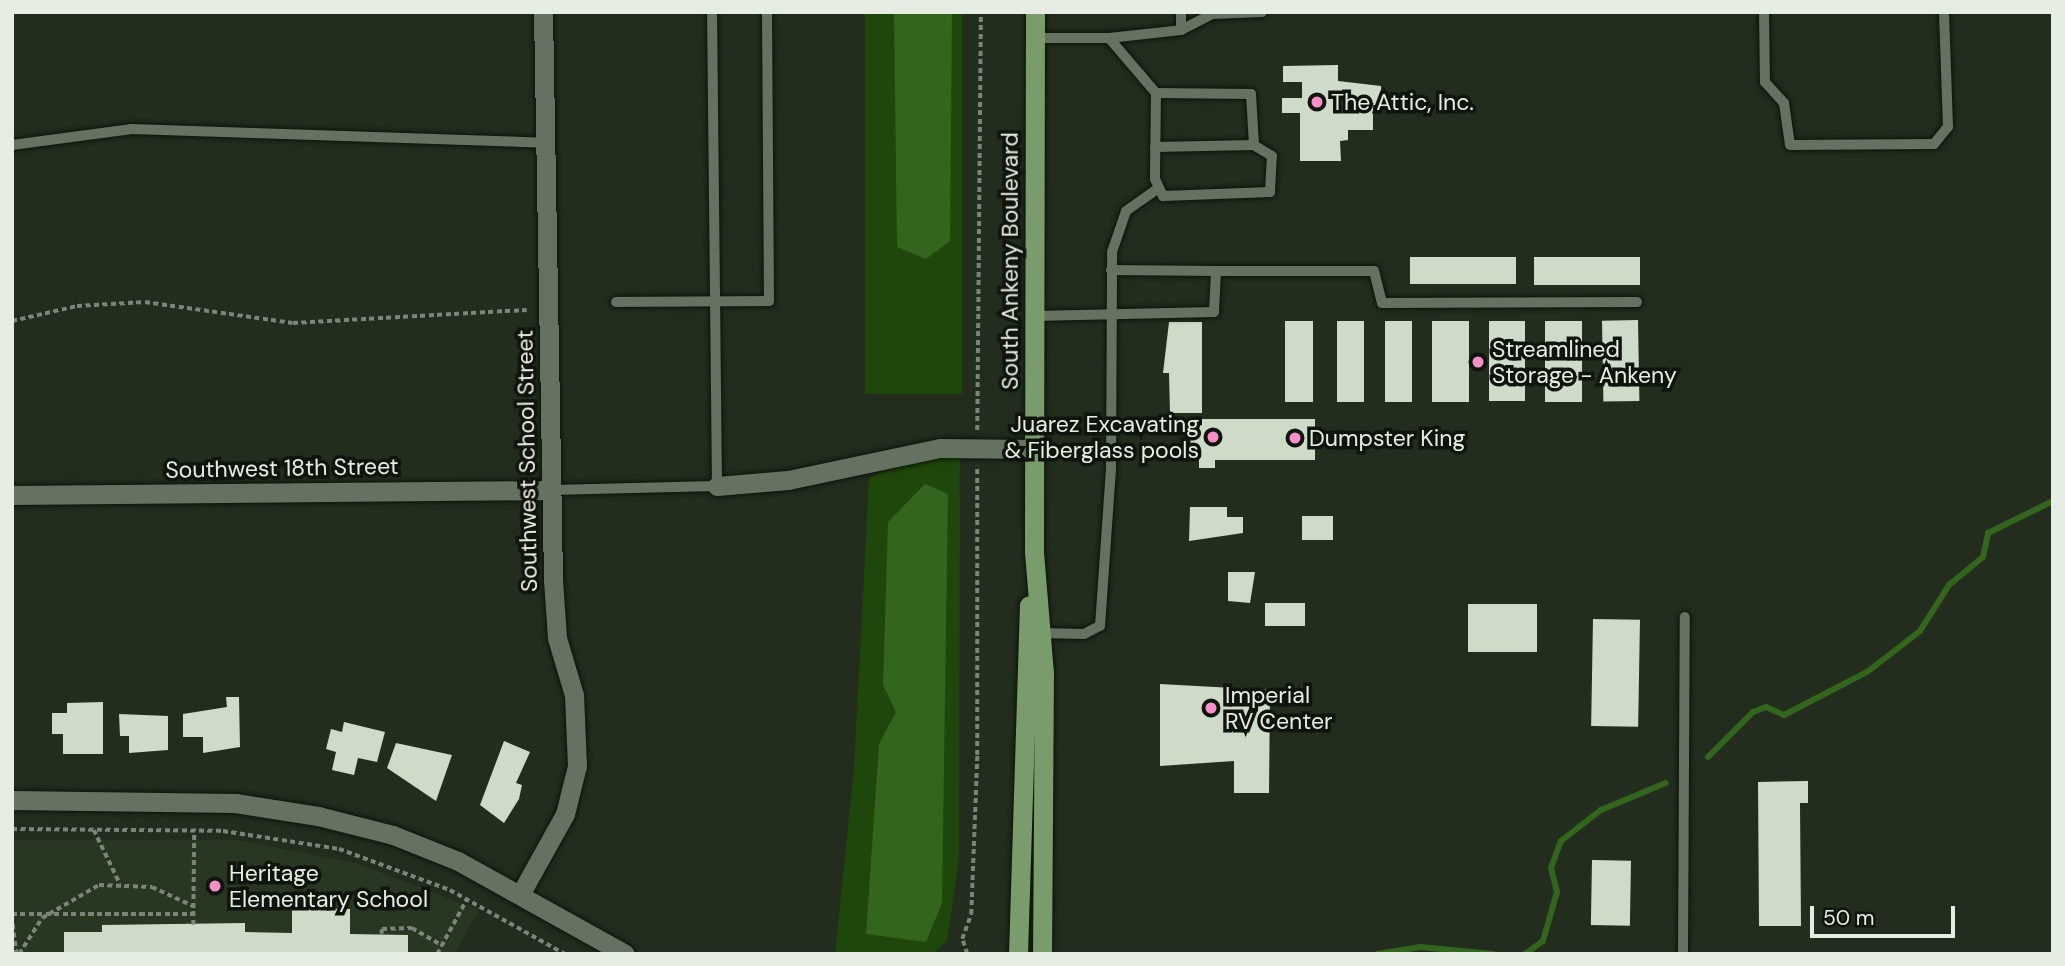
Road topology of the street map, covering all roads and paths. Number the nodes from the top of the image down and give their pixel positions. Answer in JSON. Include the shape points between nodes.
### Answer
{"nodes":[{"id":1,"x":543,"y":12,"type":"edge"},
{"id":2,"x":712,"y":12,"type":"edge"},
{"id":3,"x":767,"y":12,"type":"edge"},
{"id":4,"x":981,"y":12,"type":"edge"},
{"id":5,"x":1035,"y":12,"type":"edge"},
{"id":6,"x":1181,"y":12,"type":"edge"},
{"id":7,"x":1262,"y":12,"type":"edge"},
{"id":8,"x":1764,"y":12,"type":"edge"},
{"id":9,"x":1944,"y":12,"type":"edge"},
{"id":10,"x":1181,"y":30,"type":"junction"},
{"id":11,"x":1035,"y":38,"type":"junction"},
{"id":12,"x":1109,"y":38,"type":"junction"},
{"id":13,"x":1156,"y":93,"type":"junction"},
{"id":14,"x":545,"y":143,"type":"junction"},
{"id":15,"x":12,"y":145,"type":"edge"},
{"id":16,"x":1254,"y":145,"type":"junction"},
{"id":17,"x":1156,"y":147,"type":"junction"},
{"id":18,"x":1157,"y":189,"type":"junction"},
{"id":19,"x":1111,"y":270,"type":"junction"},
{"id":20,"x":1216,"y":271,"type":"junction"},
{"id":21,"x":616,"y":302,"type":"dead end"},
{"id":22,"x":713,"y":302,"type":"junction"},
{"id":23,"x":1637,"y":302,"type":"dead end"},
{"id":24,"x":527,"y":310,"type":"dead end"},
{"id":25,"x":1110,"y":315,"type":"junction"},
{"id":26,"x":1034,"y":316,"type":"junction"},
{"id":27,"x":12,"y":321,"type":"edge"},
{"id":28,"x":977,"y":447,"type":"junction"},
{"id":29,"x":1034,"y":449,"type":"junction"},
{"id":30,"x":717,"y":486,"type":"junction"},
{"id":31,"x":551,"y":490,"type":"junction"},
{"id":32,"x":12,"y":495,"type":"edge"},
{"id":33,"x":1034,"y":552,"type":"junction"},
{"id":34,"x":1685,"y":617,"type":"dead end"},
{"id":35,"x":1041,"y":633,"type":"junction"},
{"id":36,"x":12,"y":800,"type":"edge"},
{"id":37,"x":12,"y":829,"type":"edge"},
{"id":38,"x":94,"y":830,"type":"junction"},
{"id":39,"x":194,"y":830,"type":"junction"},
{"id":40,"x":120,"y":884,"type":"junction"},
{"id":41,"x":521,"y":893,"type":"junction"},
{"id":42,"x":467,"y":899,"type":"junction"},
{"id":43,"x":193,"y":906,"type":"junction"},
{"id":44,"x":47,"y":914,"type":"junction"},
{"id":45,"x":193,"y":914,"type":"junction"},
{"id":46,"x":12,"y":915,"type":"edge"},
{"id":47,"x":193,"y":925,"type":"dead end"},
{"id":48,"x":381,"y":934,"type":"dead end"},
{"id":49,"x":441,"y":945,"type":"junction"},
{"id":50,"x":18,"y":954,"type":"edge"},
{"id":51,"x":437,"y":954,"type":"edge"},
{"id":52,"x":565,"y":954,"type":"edge"},
{"id":53,"x":625,"y":954,"type":"edge"},
{"id":54,"x":968,"y":954,"type":"edge"},
{"id":55,"x":1018,"y":954,"type":"edge"},
{"id":56,"x":1042,"y":954,"type":"edge"},
{"id":57,"x":1683,"y":954,"type":"edge"}],
"edges":[{"from":1,"to":14,"type":"street","name":"Southwest School Street"},
{"from":2,"to":22,"type":"lane"},
{"from":3,"to":22,"type":"lane","via":[[769,302]]},
{"from":4,"to":28,"type":"path"},
{"from":5,"to":11,"type":"main road","name":"South Ankeny Boulevard"},
{"from":6,"to":10,"type":"lane"},
{"from":7,"to":10,"type":"lane","via":[[1213,15]]},
{"from":8,"to":9,"type":"lane","via":[[1765,82],[1784,103],[1790,145],[1934,144],[1948,127]]},
{"from":10,"to":12,"type":"lane"},
{"from":11,"to":12,"type":"lane"},
{"from":11,"to":26,"type":"main road","name":"South Ankeny Boulevard"},
{"from":12,"to":13,"type":"lane"},
{"from":13,"to":16,"type":"lane","via":[[1251,94]]},
{"from":13,"to":17,"type":"lane"},
{"from":14,"to":15,"type":"lane","via":[[132,129]]},
{"from":14,"to":31,"type":"street","name":"Southwest School Street"},
{"from":16,"to":17,"type":"lane"},
{"from":16,"to":18,"type":"lane","via":[[1272,156],[1270,192],[1163,196]]},
{"from":17,"to":18,"type":"lane"},
{"from":18,"to":19,"type":"lane","via":[[1126,211],[1116,228]]},
{"from":19,"to":20,"type":"lane"},
{"from":19,"to":25,"type":"lane"},
{"from":20,"to":23,"type":"lane","via":[[1374,271],[1382,303]]},
{"from":20,"to":25,"type":"lane","via":[[1212,314]]},
{"from":21,"to":22,"type":"lane"},
{"from":22,"to":30,"type":"lane"},
{"from":24,"to":27,"type":"path","via":[[293,323],[145,302],[77,306]]},
{"from":25,"to":26,"type":"lane"},
{"from":25,"to":35,"type":"lane","via":[[1111,468],[1100,626],[1084,634]]},
{"from":26,"to":29,"type":"main road","name":"South Ankeny Boulevard"},
{"from":28,"to":29,"type":"street"},
{"from":28,"to":30,"type":"street","via":[[940,447],[788,480]]},
{"from":28,"to":54,"type":"path","via":[[977,755],[971,914],[962,939]]},
{"from":29,"to":33,"type":"main road","name":"South Ankeny Boulevard"},
{"from":30,"to":31,"type":"lane"},
{"from":31,"to":32,"type":"street","name":"Southwest 18th Street"},
{"from":31,"to":41,"type":"street","name":"Southwest School Street","via":[[557,638],[574,695],[577,766],[565,814]]},
{"from":33,"to":35,"type":"main road","name":"South Ankeny Boulevard"},
{"from":33,"to":55,"type":"main road","name":"South Ankeny Boulevard","via":[[1022,685]]},
{"from":34,"to":57,"type":"lane"},
{"from":35,"to":56,"type":"main road","name":"South Ankeny Boulevard"},
{"from":36,"to":41,"type":"street","via":[[235,803],[318,816],[393,835]]},
{"from":37,"to":38,"type":"path"},
{"from":38,"to":39,"type":"path"},
{"from":38,"to":40,"type":"path"},
{"from":39,"to":42,"type":"path","via":[[339,849],[396,866]]},
{"from":39,"to":43,"type":"path"},
{"from":40,"to":43,"type":"path","via":[[152,887]]},
{"from":40,"to":44,"type":"path","via":[[86,890]]},
{"from":41,"to":53,"type":"street"},
{"from":42,"to":49,"type":"path"},
{"from":42,"to":52,"type":"path"},
{"from":43,"to":45,"type":"path"},
{"from":44,"to":45,"type":"path"},
{"from":44,"to":46,"type":"path"},
{"from":44,"to":50,"type":"path"},
{"from":45,"to":47,"type":"path"},
{"from":46,"to":50,"type":"path"},
{"from":48,"to":49,"type":"path","via":[[382,929],[412,928]]},
{"from":49,"to":51,"type":"path"}]}
